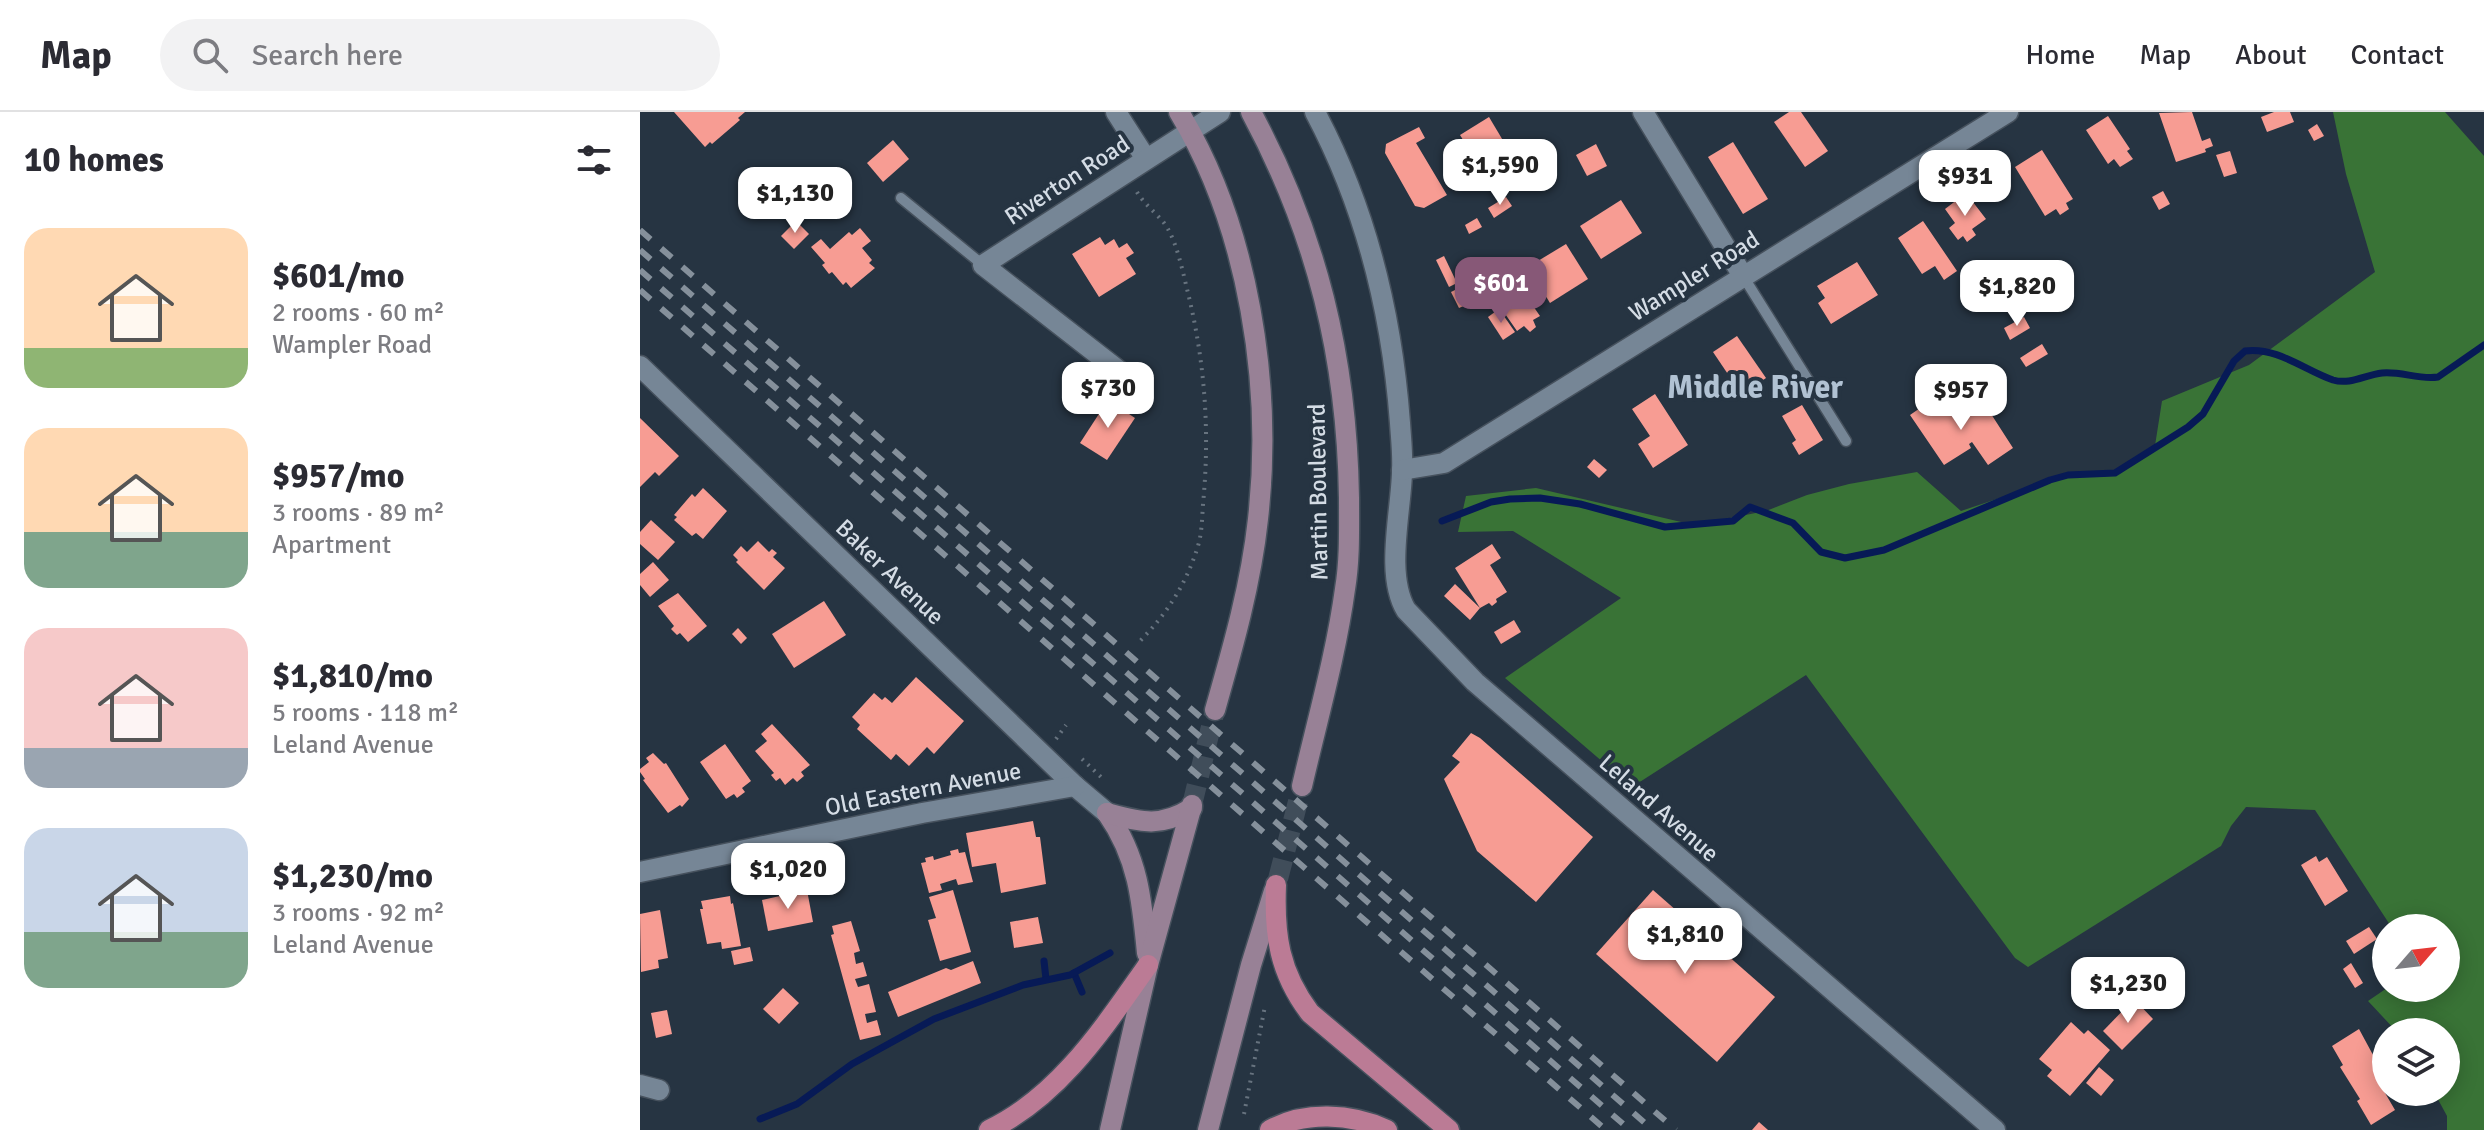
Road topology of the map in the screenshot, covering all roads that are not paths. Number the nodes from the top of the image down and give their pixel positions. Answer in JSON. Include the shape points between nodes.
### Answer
{"nodes":[{"id":1,"x":1116,"y":112,"type":"edge"},
{"id":2,"x":1179,"y":112,"type":"edge"},
{"id":3,"x":1220,"y":112,"type":"edge"},
{"id":4,"x":1251,"y":112,"type":"edge"},
{"id":5,"x":1315,"y":112,"type":"edge"},
{"id":6,"x":1643,"y":112,"type":"edge"},
{"id":7,"x":2008,"y":112,"type":"edge"},
{"id":8,"x":1191,"y":131,"type":"junction"},
{"id":9,"x":1146,"y":159,"type":"junction"},
{"id":10,"x":901,"y":198,"type":"dead end"},
{"id":11,"x":983,"y":265,"type":"junction"},
{"id":12,"x":1743,"y":276,"type":"junction"},
{"id":13,"x":640,"y":366,"type":"edge"},
{"id":14,"x":1141,"y":388,"type":"dead end"},
{"id":15,"x":1846,"y":441,"type":"dead end"},
{"id":16,"x":1402,"y":470,"type":"junction"},
{"id":17,"x":1215,"y":710,"type":"tunnel mouth"},
{"id":18,"x":1075,"y":786,"type":"junction"},
{"id":19,"x":1302,"y":786,"type":"tunnel mouth"},
{"id":20,"x":1107,"y":813,"type":"junction"},
{"id":21,"x":640,"y":872,"type":"edge"},
{"id":22,"x":1148,"y":965,"type":"junction"},
{"id":23,"x":989,"y":1130,"type":"edge"},
{"id":24,"x":1110,"y":1130,"type":"edge"},
{"id":25,"x":1208,"y":1130,"type":"edge"},
{"id":26,"x":1270,"y":1130,"type":"edge"},
{"id":27,"x":1387,"y":1130,"type":"edge"},
{"id":28,"x":1449,"y":1130,"type":"edge"},
{"id":29,"x":1995,"y":1130,"type":"edge"}],
"edges":[{"from":1,"to":9,"type":"street"},
{"from":2,"to":8,"type":"main road"},
{"from":3,"to":8,"type":"street","name":"Riverton Road"},
{"from":4,"to":19,"type":"main road","name":"Martin Boulevard","via":[[1308,237],[1346,416],[1345,590]]},
{"from":5,"to":16,"type":"street","name":"Leland Avenue","via":[[1355,204],[1380,286],[1396,374]]},
{"from":6,"to":12,"type":"street"},
{"from":7,"to":12,"type":"street","name":"Wampler Road"},
{"from":8,"to":9,"type":"street","name":"Riverton Road"},
{"from":8,"to":17,"type":"main road","via":[[1236,250],[1255,336],[1261,394],[1258,521],[1239,628]]},
{"from":9,"to":11,"type":"street","name":"Riverton Road"},
{"from":10,"to":11,"type":"lane"},
{"from":11,"to":14,"type":"street"},
{"from":12,"to":15,"type":"lane"},
{"from":12,"to":16,"type":"street","name":"Wampler Road","via":[[1444,463]]},
{"from":13,"to":18,"type":"street","name":"Baker Avenue"},
{"from":16,"to":29,"type":"street","name":"Leland Avenue","via":[[1396,588],[1415,622],[1498,702]]},
{"from":18,"to":20,"type":"street","name":"Baker Avenue"},
{"from":18,"to":21,"type":"street","name":"Old Eastern Avenue"},
{"from":20,"to":22,"type":"main road","via":[[1132,856]]},
{"from":20,"to":22,"type":"main road","via":[[1166,821],[1192,806]]},
{"from":22,"to":23,"type":"main road","via":[[1066,1072],[1033,1104]]},
{"from":22,"to":24,"type":"main road"},
{"from":25,"to":28,"type":"main road","via":[[1277,882],[1279,948],[1286,974],[1310,1013]]},
{"from":26,"to":27,"type":"main road","via":[[1307,1117],[1357,1120]]}]}
